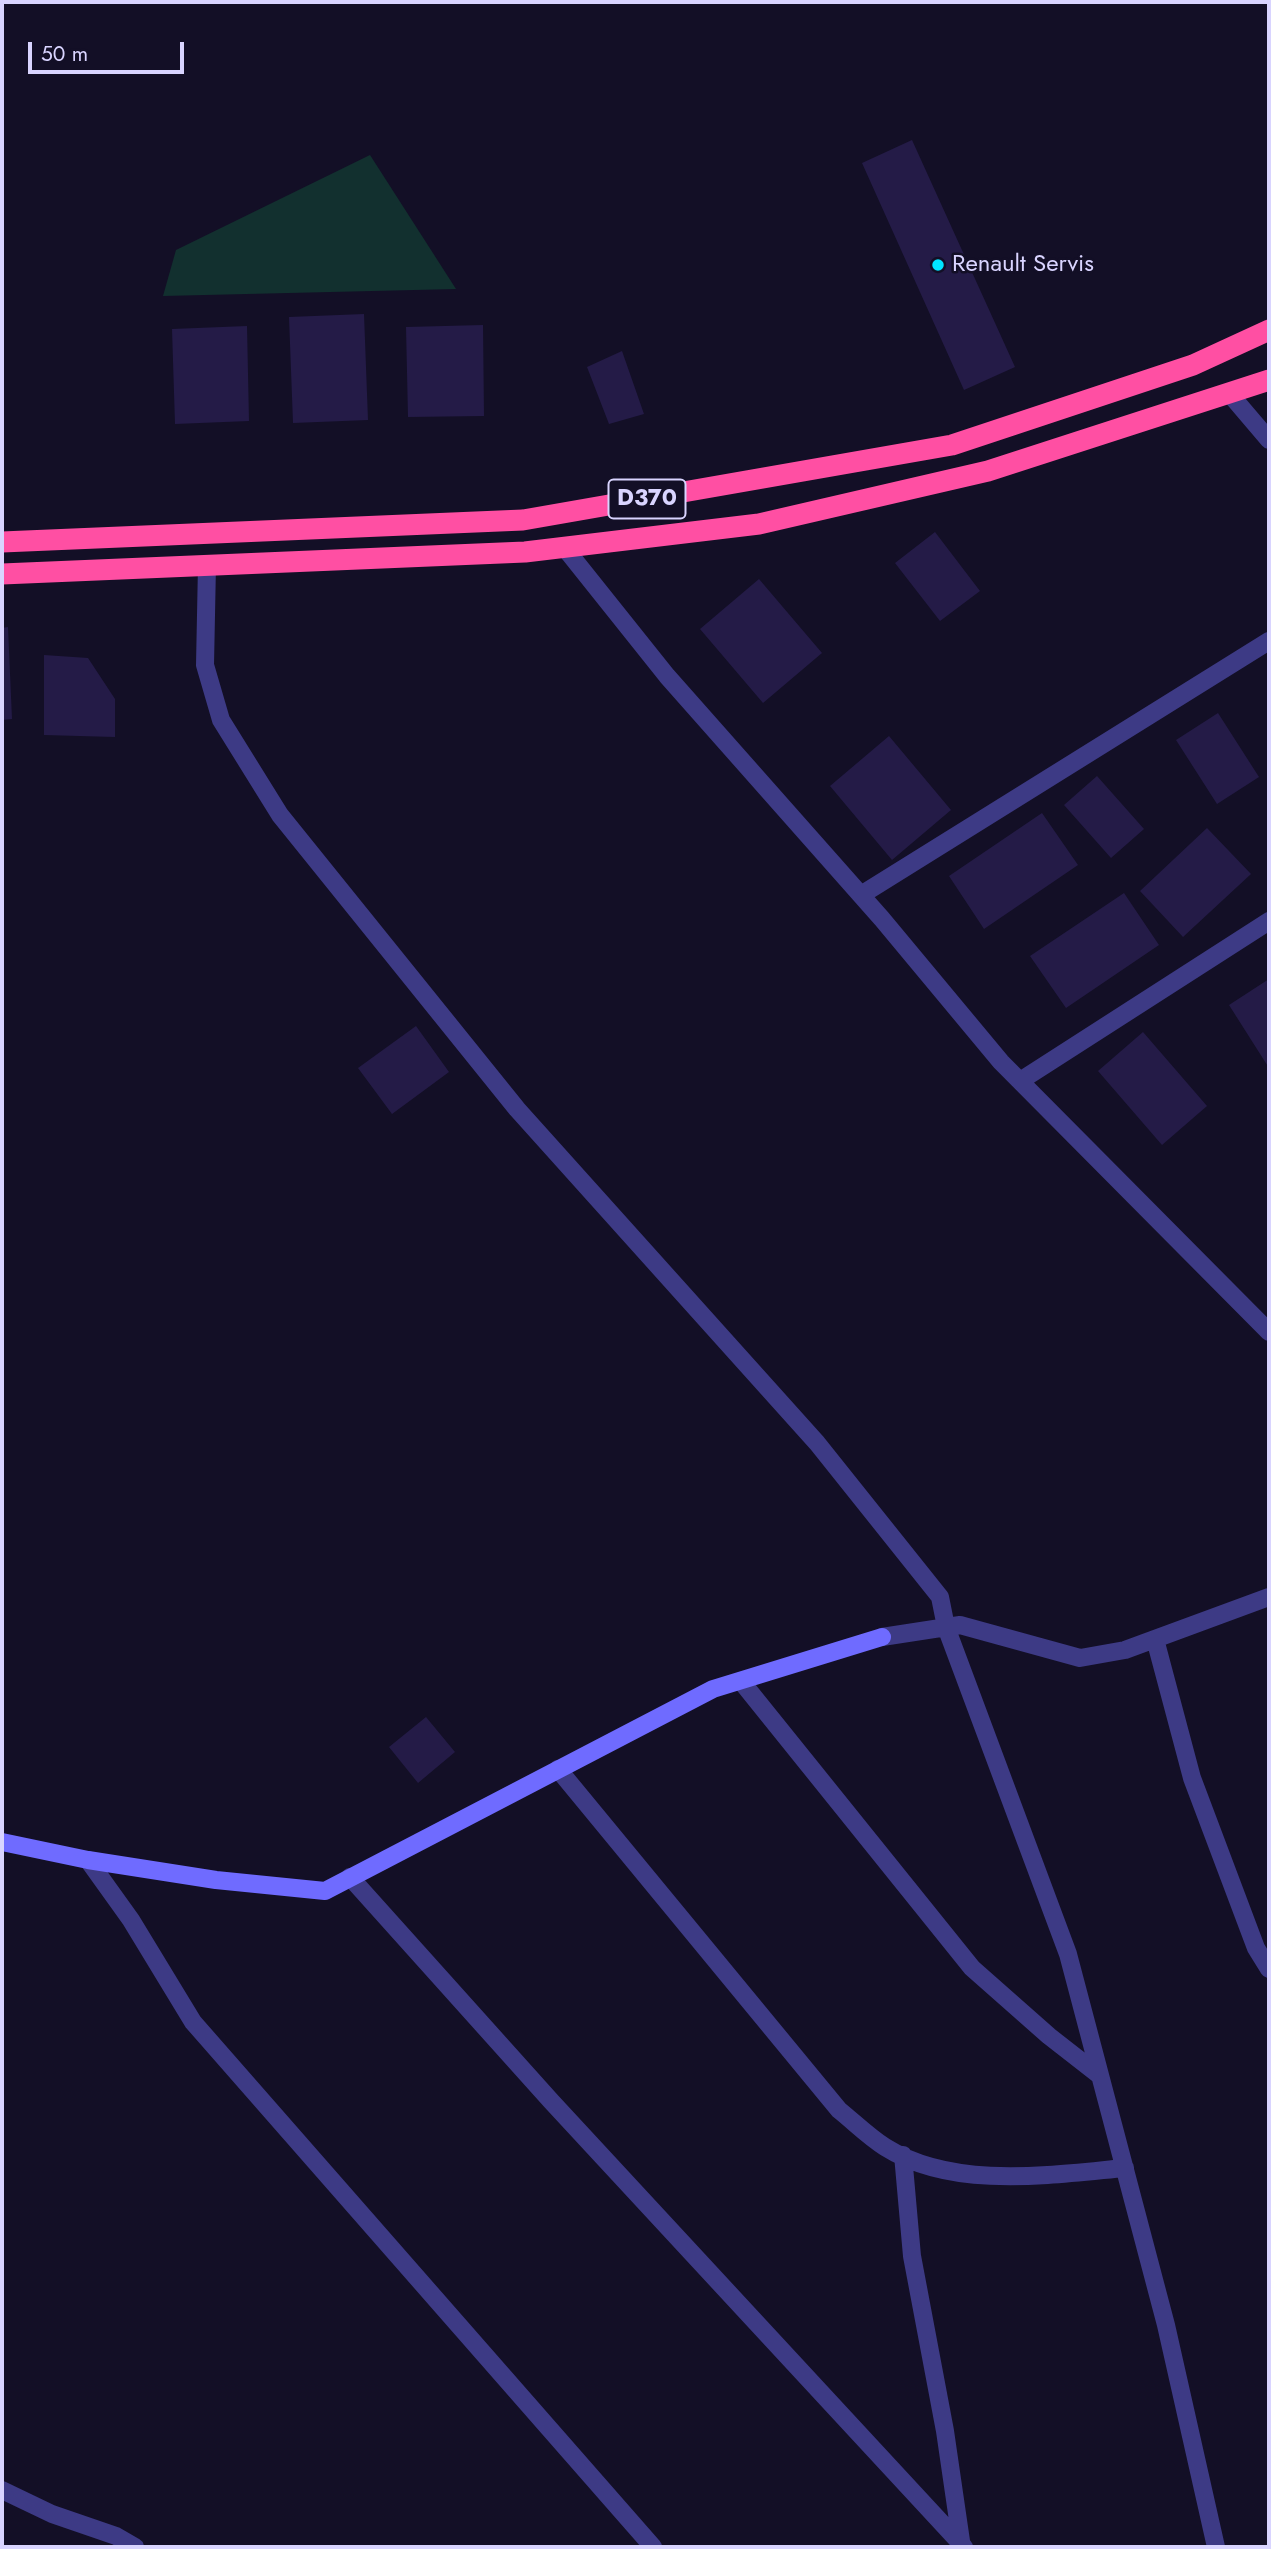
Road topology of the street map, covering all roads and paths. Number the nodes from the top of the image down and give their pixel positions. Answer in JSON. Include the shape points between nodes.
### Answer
{"nodes":[{"id":1,"x":1269,"y":330,"type":"edge"},
{"id":2,"x":1269,"y":380,"type":"edge"},
{"id":3,"x":1229,"y":393,"type":"junction"},
{"id":4,"x":1269,"y":440,"type":"edge"},
{"id":5,"x":2,"y":542,"type":"edge"},
{"id":6,"x":564,"y":547,"type":"junction"},
{"id":7,"x":208,"y":565,"type":"junction"},
{"id":8,"x":2,"y":574,"type":"edge"},
{"id":9,"x":1269,"y":641,"type":"edge"},
{"id":10,"x":861,"y":895,"type":"junction"},
{"id":11,"x":1269,"y":921,"type":"edge"},
{"id":12,"x":1020,"y":1081,"type":"junction"},
{"id":13,"x":1269,"y":1332,"type":"edge"},
{"id":14,"x":1269,"y":1597,"type":"edge"},
{"id":15,"x":946,"y":1627,"type":"junction"},
{"id":16,"x":1155,"y":1639,"type":"junction"},
{"id":17,"x":741,"y":1681,"type":"junction"},
{"id":18,"x":558,"y":1769,"type":"junction"},
{"id":19,"x":2,"y":1842,"type":"edge"},
{"id":20,"x":88,"y":1860,"type":"junction"},
{"id":21,"x":351,"y":1877,"type":"junction"},
{"id":22,"x":1269,"y":1969,"type":"edge"},
{"id":23,"x":1100,"y":2075,"type":"junction"},
{"id":24,"x":903,"y":2155,"type":"junction"},
{"id":25,"x":1125,"y":2168,"type":"junction"},
{"id":26,"x":2,"y":2490,"type":"edge"},
{"id":27,"x":962,"y":2544,"type":"edge"},
{"id":28,"x":135,"y":2547,"type":"edge"},
{"id":29,"x":653,"y":2547,"type":"edge"},
{"id":30,"x":1216,"y":2547,"type":"edge"}],
"edges":[{"from":1,"to":5,"type":"highway","number":"D370","via":[[1193,365],[953,445],[523,520]]},
{"from":2,"to":3,"type":"highway","number":"D370"},
{"from":3,"to":4,"type":"street"},
{"from":3,"to":6,"type":"highway","number":"D370","via":[[988,471],[759,524]]},
{"from":6,"to":7,"type":"highway","number":"D370"},
{"from":6,"to":10,"type":"street","via":[[667,676]]},
{"from":7,"to":8,"type":"highway","number":"D370"},
{"from":7,"to":15,"type":"street","via":[[205,665],[221,720],[280,815],[517,1109],[817,1443],[940,1597]]},
{"from":9,"to":10,"type":"street"},
{"from":10,"to":12,"type":"street"},
{"from":11,"to":12,"type":"street"},
{"from":12,"to":13,"type":"street"},
{"from":14,"to":16,"type":"street"},
{"from":15,"to":16,"type":"street","via":[[960,1625],[1080,1658]]},
{"from":15,"to":17,"type":"street","via":[[882,1637]]},
{"from":15,"to":23,"type":"street","via":[[1068,1954]]},
{"from":16,"to":22,"type":"street","via":[[1192,1778],[1256,1948]]},
{"from":17,"to":18,"type":"street","via":[[713,1689]]},
{"from":17,"to":23,"type":"street","via":[[972,1968]]},
{"from":18,"to":21,"type":"street"},
{"from":18,"to":24,"type":"street","via":[[839,2110],[886,2148]]},
{"from":19,"to":20,"type":"street"},
{"from":20,"to":21,"type":"street","via":[[325,1891]]},
{"from":20,"to":29,"type":"street","via":[[193,2022]]},
{"from":21,"to":27,"type":"street"},
{"from":23,"to":25,"type":"street"},
{"from":24,"to":25,"type":"street","via":[[928,2166],[1015,2178]]},
{"from":24,"to":27,"type":"street","via":[[912,2256]]},
{"from":25,"to":30,"type":"street"},
{"from":26,"to":28,"type":"street"}]}
